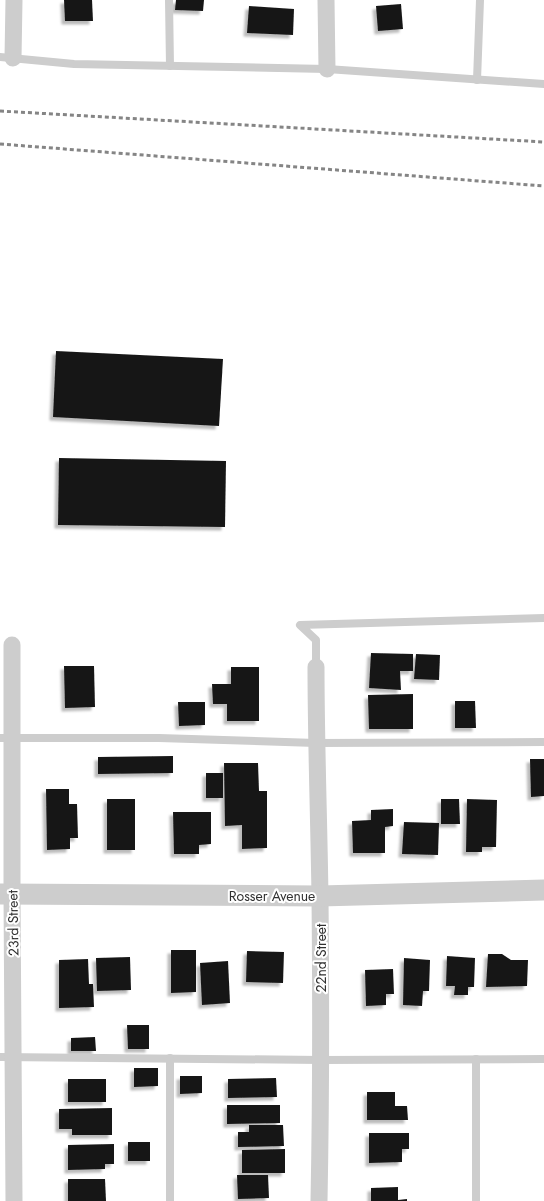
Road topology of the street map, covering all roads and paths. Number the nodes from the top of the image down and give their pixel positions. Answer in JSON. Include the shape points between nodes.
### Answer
{"nodes":[{"id":1,"x":14,"y":0,"type":"edge"},
{"id":2,"x":169,"y":0,"type":"edge"},
{"id":3,"x":326,"y":0,"type":"edge"},
{"id":4,"x":480,"y":0,"type":"edge"},
{"id":5,"x":7,"y":58,"type":"edge"},
{"id":6,"x":170,"y":66,"type":"junction"},
{"id":7,"x":326,"y":68,"type":"junction"},
{"id":8,"x":477,"y":80,"type":"junction"},
{"id":9,"x":544,"y":84,"type":"edge"},
{"id":10,"x":544,"y":618,"type":"edge"},
{"id":11,"x":12,"y":645,"type":"dead end"},
{"id":12,"x":316,"y":667,"type":"joint"},
{"id":13,"x":6,"y":738,"type":"edge"},
{"id":14,"x":544,"y":742,"type":"edge"},
{"id":15,"x":316,"y":743,"type":"junction"},
{"id":16,"x":544,"y":890,"type":"edge"},
{"id":17,"x":6,"y":894,"type":"edge"},
{"id":18,"x":320,"y":896,"type":"junction"},
{"id":19,"x":7,"y":1057,"type":"edge"},
{"id":20,"x":170,"y":1058,"type":"junction"},
{"id":21,"x":476,"y":1059,"type":"junction"},
{"id":22,"x":544,"y":1059,"type":"edge"},
{"id":23,"x":321,"y":1060,"type":"junction"},
{"id":24,"x":14,"y":1201,"type":"edge"},
{"id":25,"x":170,"y":1201,"type":"edge"},
{"id":26,"x":319,"y":1201,"type":"edge"},
{"id":27,"x":476,"y":1201,"type":"edge"}],
"edges":[{"from":1,"to":5,"type":"street"},
{"from":2,"to":6,"type":"lane"},
{"from":3,"to":7,"type":"street"},
{"from":4,"to":8,"type":"lane"},
{"from":5,"to":6,"type":"lane","via":[[74,64]]},
{"from":6,"to":7,"type":"lane"},
{"from":7,"to":8,"type":"lane"},
{"from":8,"to":9,"type":"lane"},
{"from":10,"to":12,"type":"lane","via":[[300,625],[316,640]]},
{"from":11,"to":13,"type":"street","name":"23rd Street"},
{"from":12,"to":15,"type":"street","name":"22nd Street"},
{"from":13,"to":15,"type":"lane","via":[[159,738]]},
{"from":13,"to":17,"type":"street","name":"23rd Street"},
{"from":14,"to":15,"type":"lane"},
{"from":15,"to":18,"type":"street","name":"22nd Street"},
{"from":16,"to":18,"type":"street","name":"Rosser Avenue"},
{"from":17,"to":18,"type":"street","name":"Rosser Avenue"},
{"from":17,"to":19,"type":"street","name":"23rd Street"},
{"from":18,"to":23,"type":"street","name":"22nd Street"},
{"from":19,"to":20,"type":"lane"},
{"from":19,"to":24,"type":"street","name":"23rd Street"},
{"from":20,"to":23,"type":"lane"},
{"from":20,"to":25,"type":"lane"},
{"from":21,"to":22,"type":"lane"},
{"from":21,"to":23,"type":"lane"},
{"from":21,"to":27,"type":"lane"},
{"from":23,"to":26,"type":"street","name":"22nd Street"}]}
